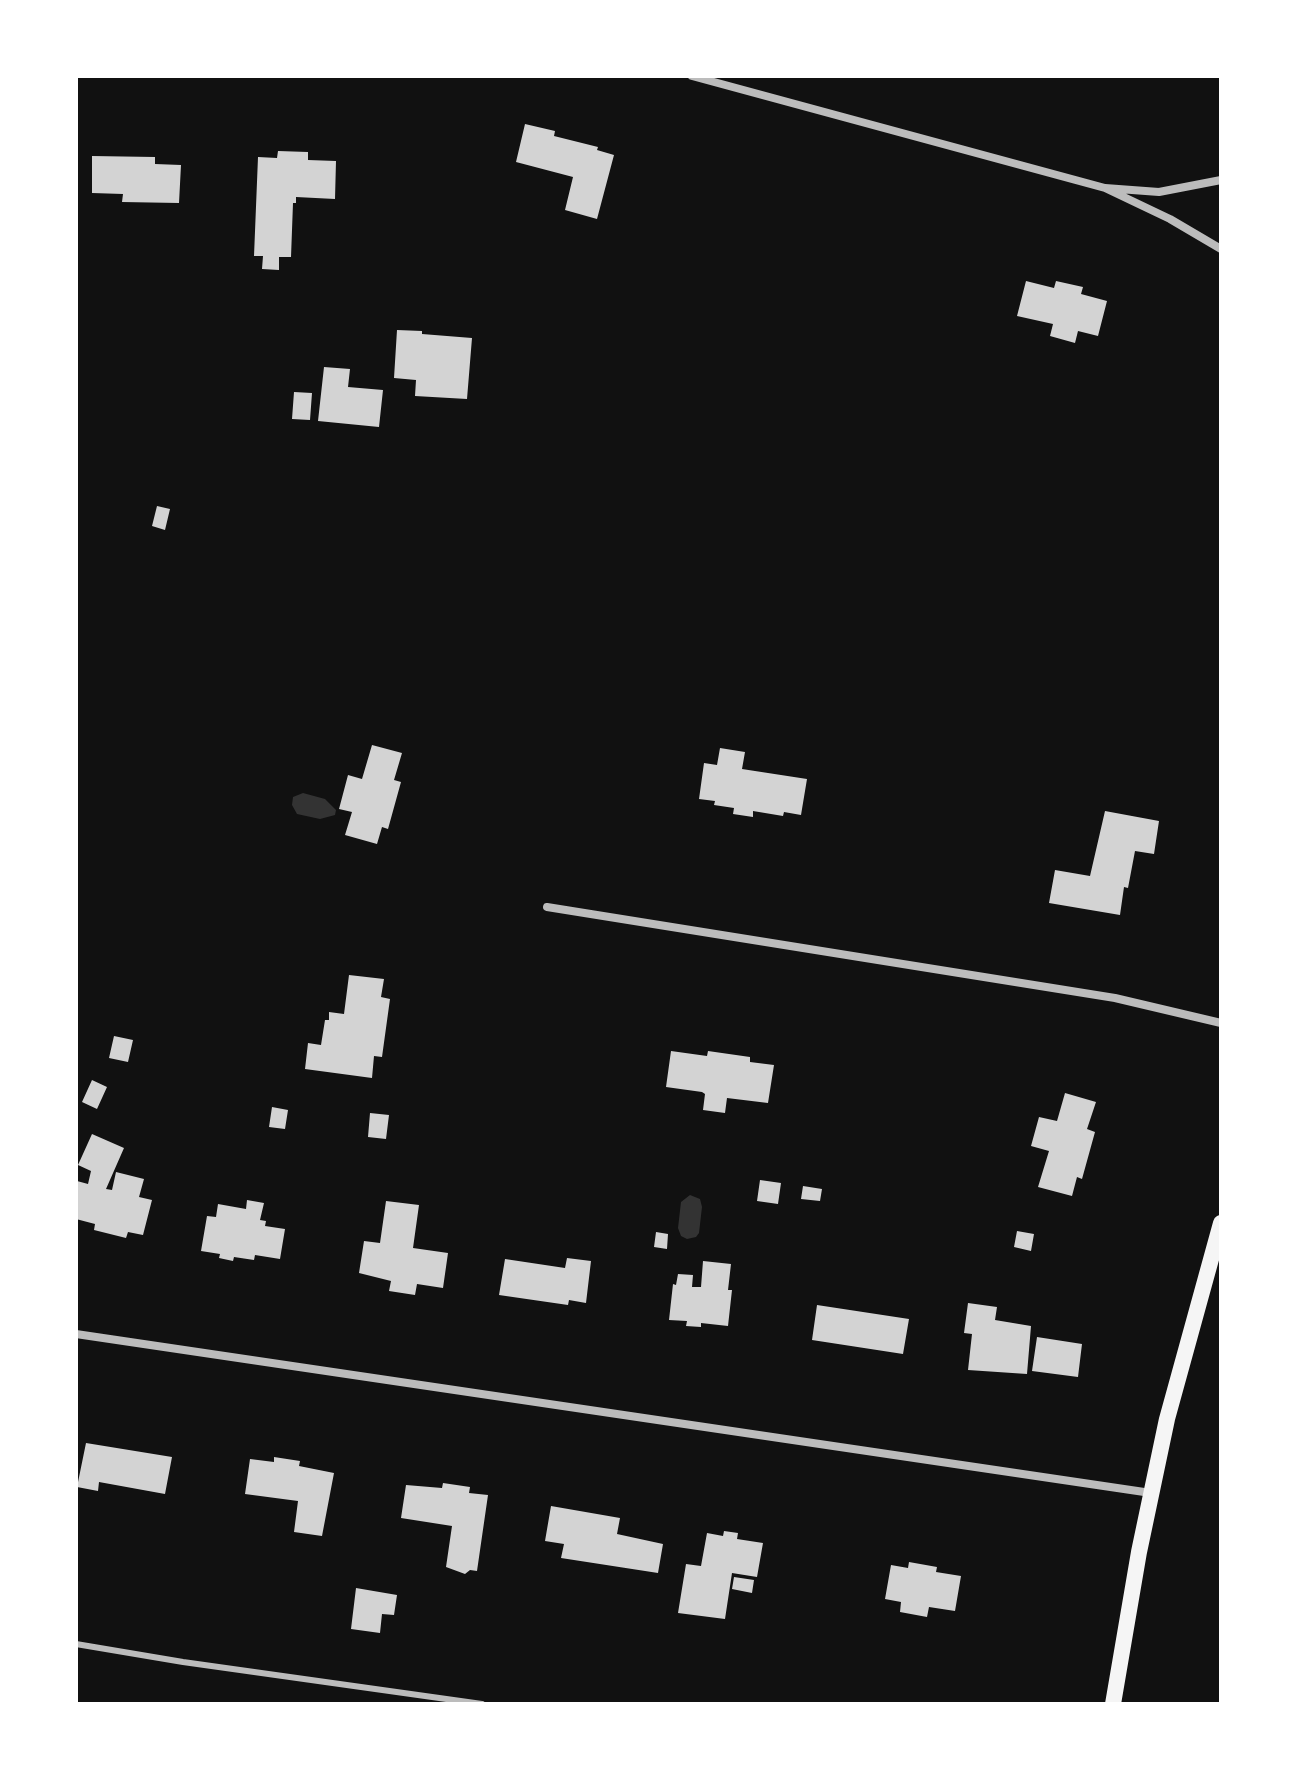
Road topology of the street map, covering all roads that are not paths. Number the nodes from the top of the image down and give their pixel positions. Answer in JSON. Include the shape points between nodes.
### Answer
{"nodes":[{"id":1,"x":692,"y":76,"type":"edge"},
{"id":2,"x":1221,"y":180,"type":"edge"},
{"id":3,"x":1105,"y":188,"type":"junction"},
{"id":4,"x":1221,"y":249,"type":"edge"},
{"id":5,"x":547,"y":907,"type":"dead end"},
{"id":6,"x":1221,"y":1023,"type":"edge"},
{"id":7,"x":1221,"y":1223,"type":"edge"},
{"id":8,"x":76,"y":1334,"type":"edge"},
{"id":9,"x":1152,"y":1493,"type":"junction"},
{"id":10,"x":76,"y":1644,"type":"edge"},
{"id":11,"x":482,"y":1704,"type":"edge"},
{"id":12,"x":1113,"y":1704,"type":"edge"}],
"edges":[{"from":1,"to":3,"type":"street"},
{"from":2,"to":3,"type":"street","via":[[1159,192]]},
{"from":3,"to":4,"type":"street"},
{"from":5,"to":6,"type":"street","via":[[1115,998]]},
{"from":7,"to":9,"type":"main road"},
{"from":8,"to":9,"type":"street"},
{"from":9,"to":12,"type":"main road"},
{"from":10,"to":11,"type":"lane"}]}
